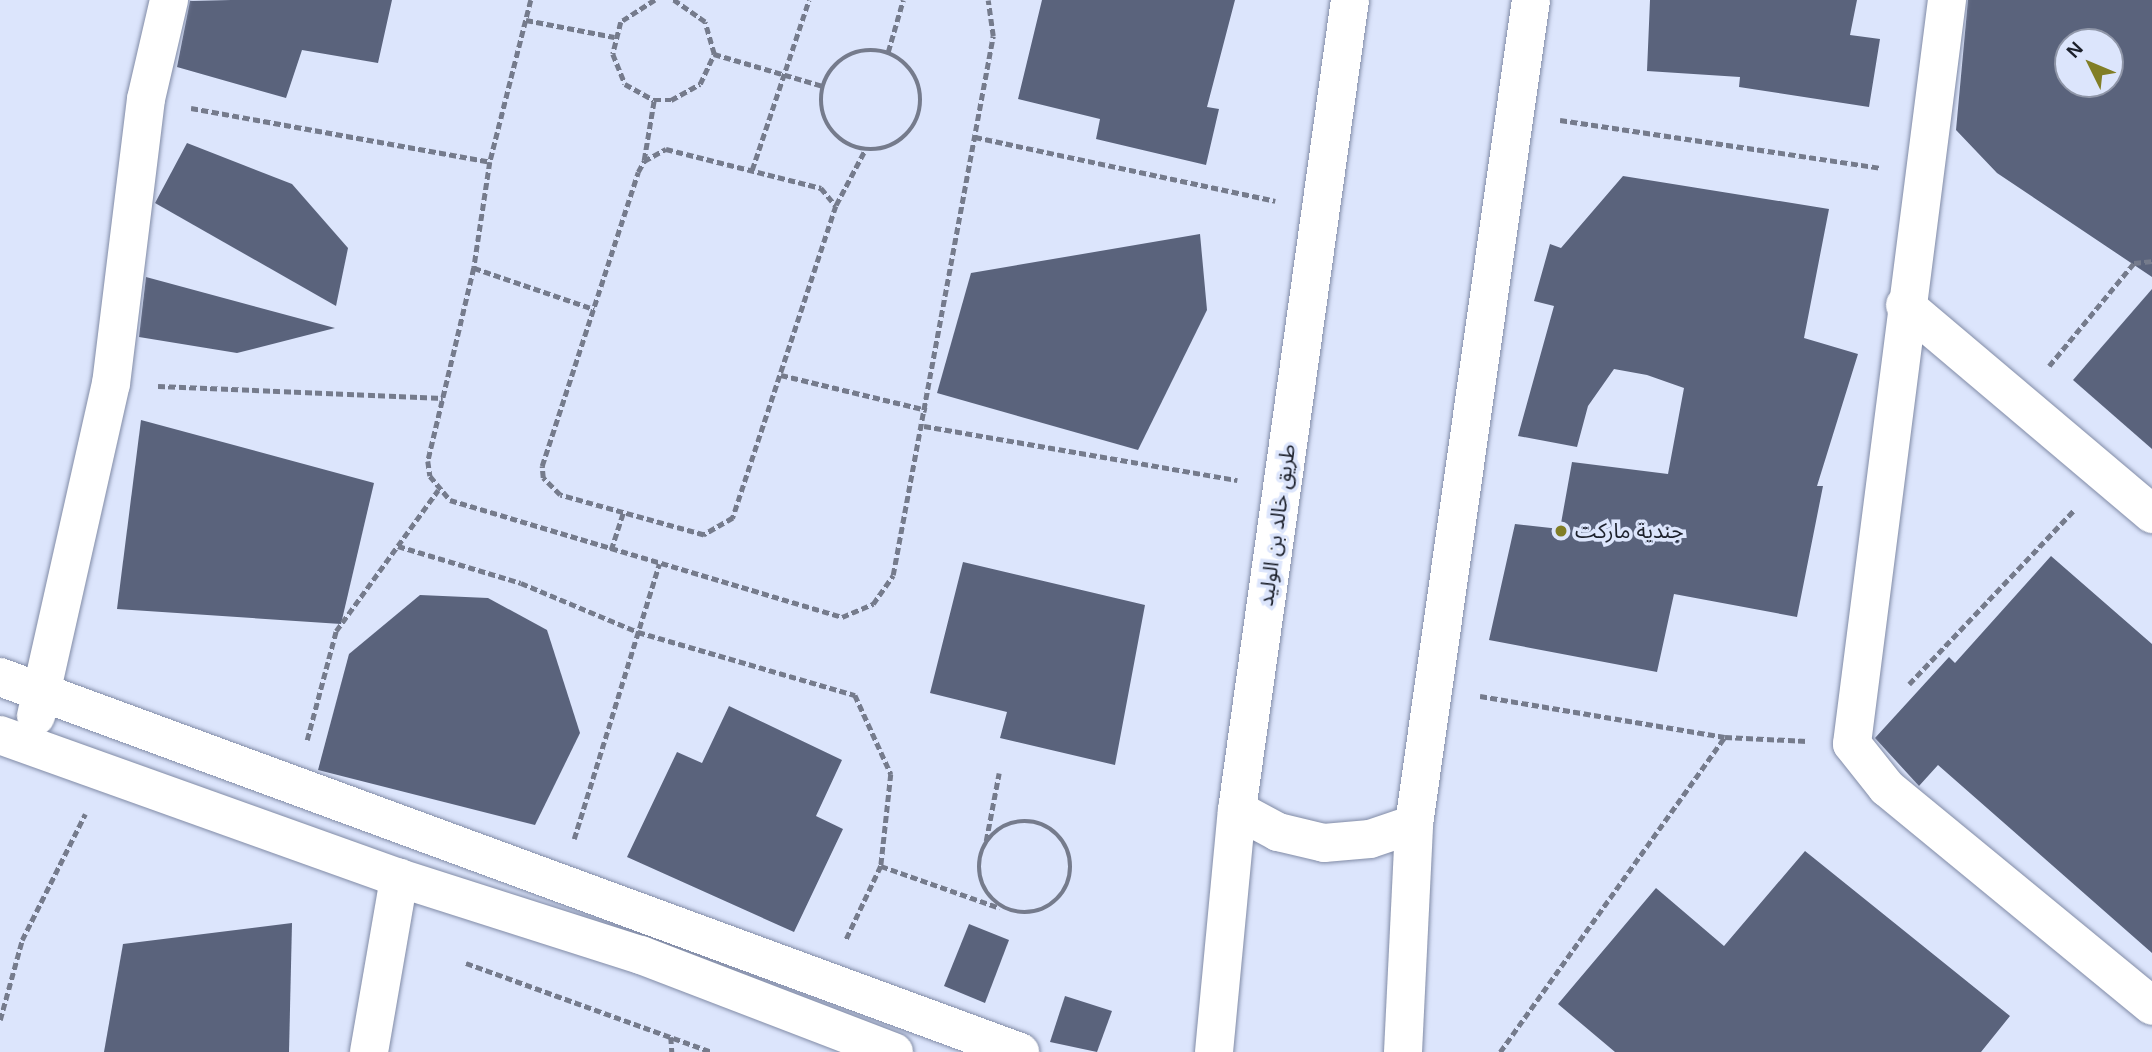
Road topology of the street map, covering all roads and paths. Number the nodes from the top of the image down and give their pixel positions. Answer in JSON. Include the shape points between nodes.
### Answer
{"nodes":[{"id":1,"x":169,"y":0,"type":"edge"},
{"id":2,"x":531,"y":0,"type":"edge"},
{"id":3,"x":655,"y":0,"type":"edge"},
{"id":4,"x":673,"y":0,"type":"edge"},
{"id":5,"x":809,"y":0,"type":"edge"},
{"id":6,"x":902,"y":0,"type":"edge"},
{"id":7,"x":988,"y":0,"type":"edge"},
{"id":8,"x":1350,"y":0,"type":"edge"},
{"id":9,"x":1531,"y":0,"type":"edge"},
{"id":10,"x":1947,"y":0,"type":"edge"},
{"id":11,"x":680,"y":1,"type":"edge"},
{"id":12,"x":526,"y":20,"type":"junction"},
{"id":13,"x":614,"y":37,"type":"junction"},
{"id":14,"x":888,"y":52,"type":"junction"},
{"id":15,"x":714,"y":54,"type":"junction"},
{"id":16,"x":787,"y":72,"type":"junction"},
{"id":17,"x":823,"y":86,"type":"junction"},
{"id":18,"x":146,"y":100,"type":"junction"},
{"id":19,"x":654,"y":100,"type":"junction"},
{"id":20,"x":1515,"y":114,"type":"junction"},
{"id":21,"x":975,"y":137,"type":"junction"},
{"id":22,"x":865,"y":150,"type":"junction"},
{"id":23,"x":644,"y":161,"type":"junction"},
{"id":24,"x":491,"y":162,"type":"junction"},
{"id":25,"x":752,"y":170,"type":"junction"},
{"id":26,"x":1923,"y":174,"type":"junction"},
{"id":27,"x":835,"y":206,"type":"junction"},
{"id":28,"x":1321,"y":211,"type":"junction"},
{"id":29,"x":2152,"y":261,"type":"edge"},
{"id":30,"x":474,"y":268,"type":"junction"},
{"id":31,"x":1905,"y":305,"type":"junction"},
{"id":32,"x":594,"y":309,"type":"junction"},
{"id":33,"x":782,"y":375,"type":"junction"},
{"id":34,"x":111,"y":384,"type":"junction"},
{"id":35,"x":443,"y":398,"type":"junction"},
{"id":36,"x":2021,"y":399,"type":"junction"},
{"id":37,"x":927,"y":410,"type":"junction"},
{"id":38,"x":924,"y":426,"type":"junction"},
{"id":39,"x":2104,"y":478,"type":"junction"},
{"id":40,"x":1282,"y":488,"type":"junction"},
{"id":41,"x":438,"y":490,"type":"junction"},
{"id":42,"x":623,"y":513,"type":"junction"},
{"id":43,"x":2152,"y":514,"type":"edge"},
{"id":44,"x":398,"y":546,"type":"junction"},
{"id":45,"x":611,"y":550,"type":"junction"},
{"id":46,"x":659,"y":564,"type":"junction"},
{"id":47,"x":638,"y":632,"type":"junction"},
{"id":48,"x":0,"y":677,"type":"edge"},
{"id":49,"x":1434,"y":688,"type":"junction"},
{"id":50,"x":41,"y":692,"type":"junction"},
{"id":51,"x":1725,"y":737,"type":"junction"},
{"id":52,"x":15,"y":740,"type":"edge"},
{"id":53,"x":1852,"y":744,"type":"junction"},
{"id":54,"x":106,"y":773,"type":"junction"},
{"id":55,"x":999,"y":773,"type":"dead end"},
{"id":56,"x":295,"y":785,"type":"junction"},
{"id":57,"x":1237,"y":810,"type":"junction"},
{"id":58,"x":1414,"y":824,"type":"junction"},
{"id":59,"x":986,"y":842,"type":"junction"},
{"id":60,"x":881,"y":866,"type":"junction"},
{"id":61,"x":400,"y":878,"type":"junction"},
{"id":62,"x":560,"y":883,"type":"junction"},
{"id":63,"x":1013,"y":912,"type":"junction"},
{"id":64,"x":842,"y":948,"type":"dead end"},
{"id":65,"x":466,"y":963,"type":"dead end"},
{"id":66,"x":2152,"y":1006,"type":"edge"},
{"id":67,"x":0,"y":1020,"type":"edge"},
{"id":68,"x":671,"y":1037,"type":"junction"},
{"id":69,"x":369,"y":1052,"type":"edge"},
{"id":70,"x":672,"y":1052,"type":"edge"},
{"id":71,"x":712,"y":1052,"type":"edge"},
{"id":72,"x":894,"y":1052,"type":"edge"},
{"id":73,"x":1020,"y":1052,"type":"edge"},
{"id":74,"x":1214,"y":1052,"type":"edge"},
{"id":75,"x":1403,"y":1052,"type":"edge"},
{"id":76,"x":1500,"y":1052,"type":"edge"}],
"edges":[{"from":1,"to":18,"type":"street"},
{"from":2,"to":12,"type":"path"},
{"from":3,"to":13,"type":"path","via":[[632,10]]},
{"from":4,"to":11,"type":"path"},
{"from":5,"to":16,"type":"path"},
{"from":6,"to":14,"type":"path"},
{"from":7,"to":21,"type":"path","via":[[993,27]]},
{"from":8,"to":28,"type":"street","name":"طريق خالد بن الوليد"},
{"from":9,"to":20,"type":"street"},
{"from":10,"to":26,"type":"street"},
{"from":11,"to":15,"type":"path","via":[[705,22]]},
{"from":12,"to":13,"type":"path"},
{"from":12,"to":24,"type":"path"},
{"from":13,"to":19,"type":"path","via":[[615,62],[625,84]]},
{"from":14,"to":17,"type":"path","via":[[855,52],[841,59]]},
{"from":14,"to":22,"type":"path","via":[[913,71],[921,86],[919,119],[897,143]]},
{"from":15,"to":16,"type":"path"},
{"from":15,"to":19,"type":"path","via":[[709,71],[687,95]]},
{"from":16,"to":17,"type":"path"},
{"from":16,"to":25,"type":"path"},
{"from":17,"to":22,"type":"path","via":[[824,120],[834,135]]},
{"from":18,"to":24,"type":"path"},
{"from":18,"to":34,"type":"street"},
{"from":19,"to":23,"type":"path"},
{"from":20,"to":26,"type":"path"},
{"from":20,"to":49,"type":"street"},
{"from":21,"to":28,"type":"path"},
{"from":21,"to":37,"type":"path"},
{"from":22,"to":27,"type":"path"},
{"from":23,"to":25,"type":"path","via":[[666,149]]},
{"from":23,"to":32,"type":"path"},
{"from":24,"to":30,"type":"path"},
{"from":25,"to":27,"type":"path","via":[[821,188]]},
{"from":26,"to":31,"type":"street"},
{"from":27,"to":33,"type":"path"},
{"from":28,"to":40,"type":"street","name":"طريق خالد بن الوليد"},
{"from":29,"to":36,"type":"path","via":[[2134,263]]},
{"from":30,"to":32,"type":"path"},
{"from":30,"to":35,"type":"path"},
{"from":31,"to":36,"type":"street"},
{"from":31,"to":53,"type":"street"},
{"from":32,"to":42,"type":"path","via":[[542,466],[543,478],[560,495]]},
{"from":33,"to":37,"type":"path"},
{"from":33,"to":42,"type":"path","via":[[726,527],[704,535]]},
{"from":34,"to":35,"type":"path"},
{"from":34,"to":50,"type":"street"},
{"from":35,"to":41,"type":"path","via":[[428,461]]},
{"from":36,"to":39,"type":"street"},
{"from":37,"to":38,"type":"path"},
{"from":38,"to":40,"type":"path"},
{"from":38,"to":46,"type":"path","via":[[892,575],[879,597],[858,612],[824,616]]},
{"from":39,"to":43,"type":"street"},
{"from":39,"to":53,"type":"path"},
{"from":40,"to":57,"type":"street","name":"طريق خالد بن الوليد"},
{"from":41,"to":44,"type":"path"},
{"from":41,"to":45,"type":"path","via":[[450,500]]},
{"from":42,"to":45,"type":"path"},
{"from":44,"to":47,"type":"path","via":[[521,583]]},
{"from":44,"to":56,"type":"path","via":[[336,631]]},
{"from":45,"to":46,"type":"path"},
{"from":46,"to":47,"type":"path"},
{"from":47,"to":60,"type":"path","via":[[855,695],[891,774]]},
{"from":47,"to":62,"type":"path"},
{"from":48,"to":50,"type":"street"},
{"from":49,"to":51,"type":"path"},
{"from":49,"to":58,"type":"street"},
{"from":50,"to":52,"type":"street"},
{"from":50,"to":56,"type":"street"},
{"from":51,"to":53,"type":"path"},
{"from":51,"to":76,"type":"path"},
{"from":52,"to":54,"type":"street"},
{"from":53,"to":66,"type":"street","via":[[1888,789]]},
{"from":54,"to":61,"type":"street"},
{"from":54,"to":67,"type":"path","via":[[22,940]]},
{"from":55,"to":59,"type":"path"},
{"from":56,"to":62,"type":"street"},
{"from":57,"to":58,"type":"street","via":[[1278,832],[1324,843],[1370,839]]},
{"from":57,"to":74,"type":"street","name":"طريق خالد بن الوليد"},
{"from":58,"to":75,"type":"street"},
{"from":59,"to":63,"type":"path","via":[[979,855],[981,884]]},
{"from":59,"to":63,"type":"path","via":[[1010,823],[1042,823],[1056,831],[1071,858],[1066,888],[1057,901],[1044,910]]},
{"from":60,"to":63,"type":"path"},
{"from":60,"to":64,"type":"path"},
{"from":61,"to":69,"type":"street"},
{"from":61,"to":72,"type":"street","via":[[641,955]]},
{"from":62,"to":73,"type":"street"},
{"from":65,"to":68,"type":"path"},
{"from":68,"to":70,"type":"path"},
{"from":68,"to":71,"type":"path"}]}
